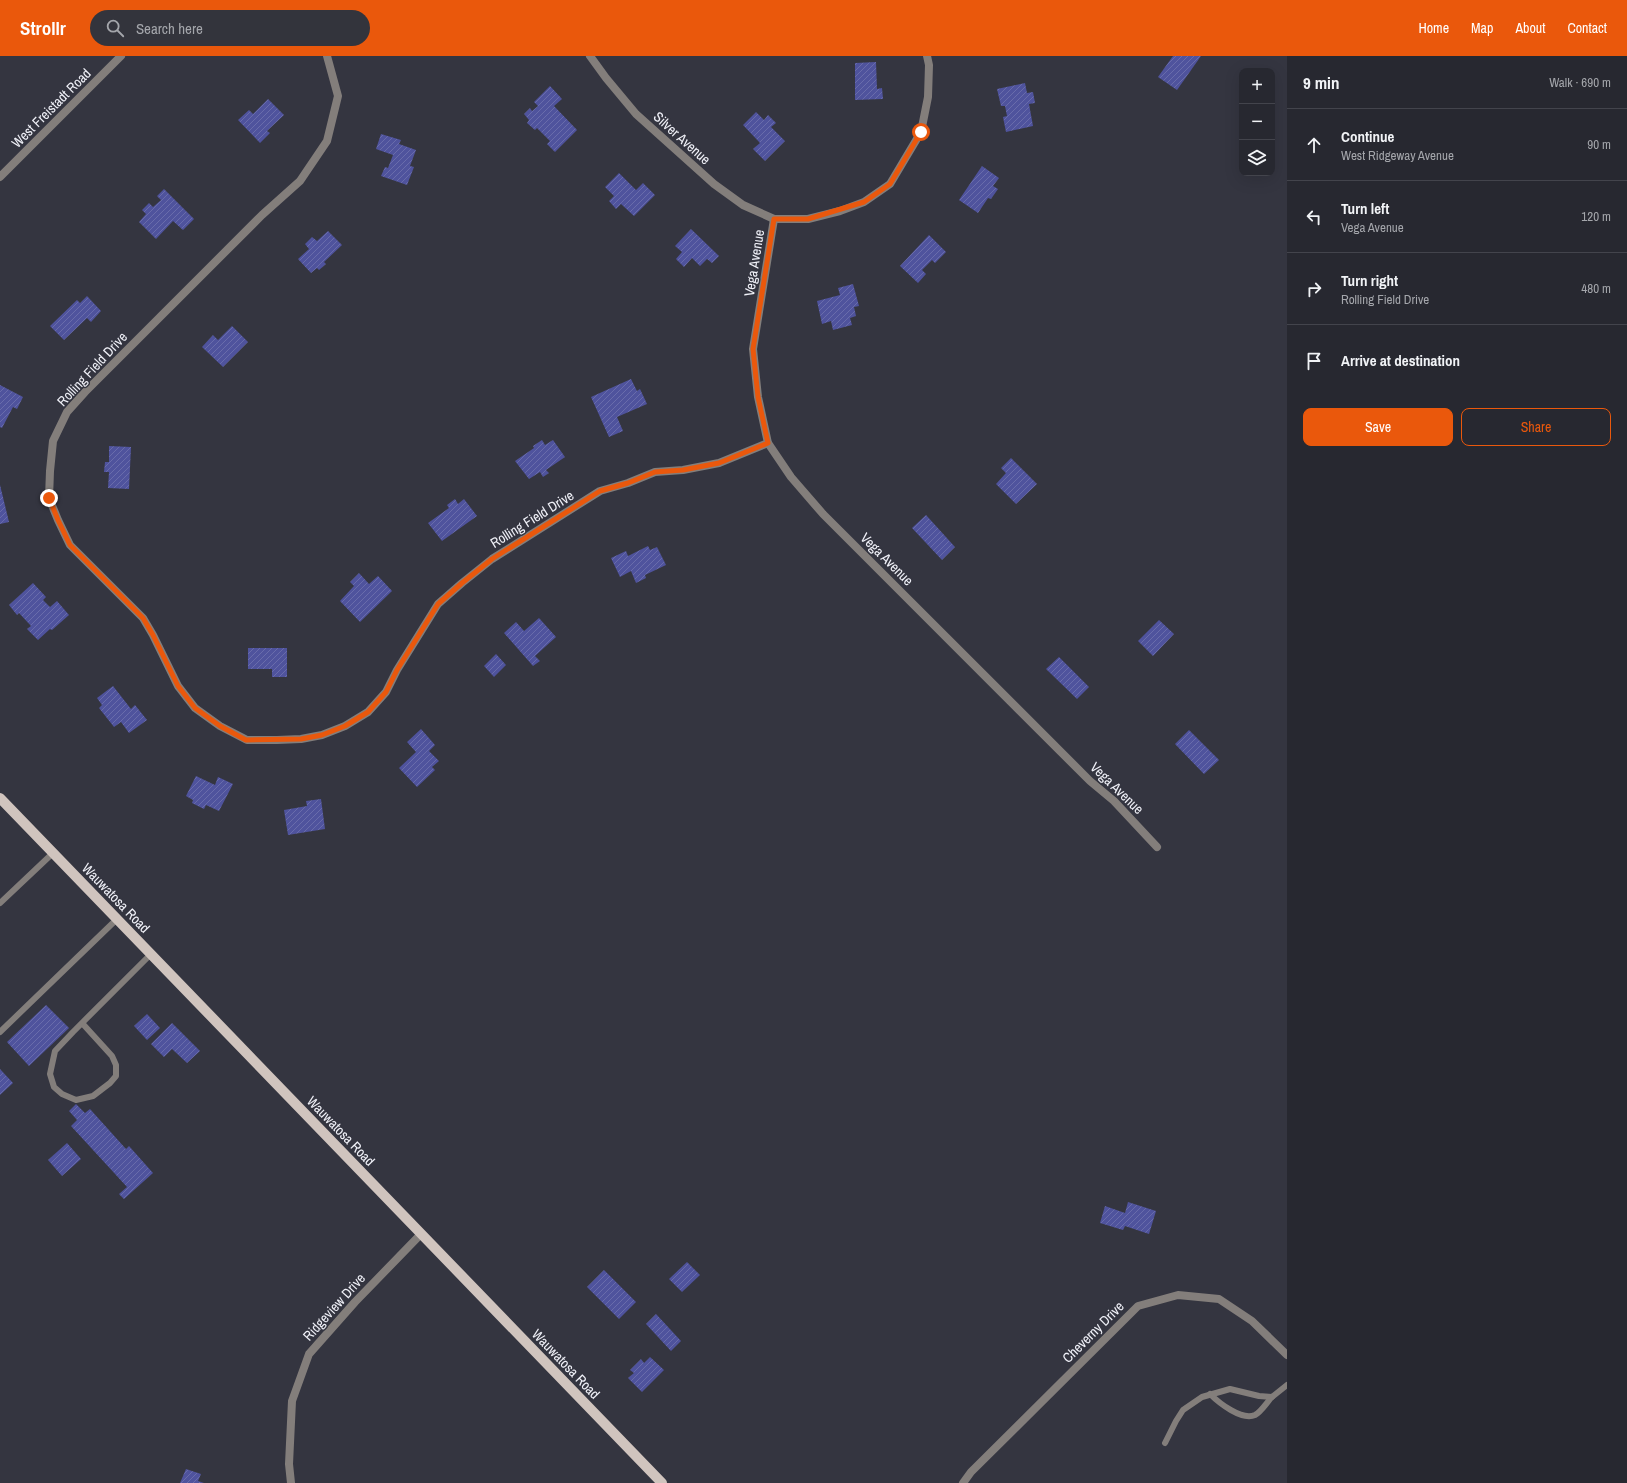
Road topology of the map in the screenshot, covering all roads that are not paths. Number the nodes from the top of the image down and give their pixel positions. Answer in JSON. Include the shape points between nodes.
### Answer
{"nodes":[{"id":1,"x":121,"y":56,"type":"edge"},
{"id":2,"x":327,"y":56,"type":"edge"},
{"id":3,"x":590,"y":56,"type":"edge"},
{"id":4,"x":927,"y":56,"type":"edge"},
{"id":5,"x":0,"y":177,"type":"edge"},
{"id":6,"x":774,"y":219,"type":"junction"},
{"id":7,"x":768,"y":443,"type":"junction"},
{"id":8,"x":0,"y":798,"type":"edge"},
{"id":9,"x":1158,"y":847,"type":"dead end"},
{"id":10,"x":53,"y":853,"type":"junction"},
{"id":11,"x":0,"y":903,"type":"edge"},
{"id":12,"x":117,"y":919,"type":"junction"},
{"id":13,"x":151,"y":954,"type":"junction"},
{"id":14,"x":82,"y":1023,"type":"junction"},
{"id":15,"x":0,"y":1032,"type":"edge"},
{"id":16,"x":421,"y":1234,"type":"junction"},
{"id":17,"x":1287,"y":1355,"type":"edge"},
{"id":18,"x":1287,"y":1385,"type":"edge"},
{"id":19,"x":1210,"y":1394,"type":"junction"},
{"id":20,"x":1272,"y":1397,"type":"junction"},
{"id":21,"x":1164,"y":1443,"type":"dead end"},
{"id":22,"x":291,"y":1483,"type":"edge"},
{"id":23,"x":662,"y":1483,"type":"edge"},
{"id":24,"x":964,"y":1483,"type":"edge"}],
"edges":[{"from":1,"to":5,"type":"street","name":"West Freistadt Road"},
{"from":2,"to":7,"type":"street","name":"Rolling Field Drive","via":[[338,96],[327,141],[300,181],[262,215],[85,392],[67,412],[53,441],[49,498],[70,545],[143,618],[178,686],[195,708],[246,740],[301,739],[322,735],[345,726],[368,712],[386,692],[438,604],[492,559],[600,491],[655,472],[719,463]]},
{"from":3,"to":6,"type":"street","name":"Silver Avenue","via":[[636,114],[714,184],[743,205]]},
{"from":4,"to":6,"type":"street","via":[[928,97],[921,132],[890,184],[864,202],[840,210],[808,219]]},
{"from":6,"to":7,"type":"street","name":"Vega Avenue","via":[[753,349],[758,397]]},
{"from":7,"to":9,"type":"street","name":"Vega Avenue","via":[[791,477],[823,514]]},
{"from":8,"to":10,"type":"main road","name":"Wauwatosa Road"},
{"from":10,"to":11,"type":"lane"},
{"from":10,"to":12,"type":"main road","name":"Wauwatosa Road"},
{"from":12,"to":13,"type":"main road","name":"Wauwatosa Road"},
{"from":12,"to":15,"type":"lane"},
{"from":13,"to":14,"type":"lane"},
{"from":13,"to":16,"type":"main road","name":"Wauwatosa Road"},
{"from":14,"to":14,"type":"lane","via":[[55,1051],[50,1074],[54,1087],[76,1100],[93,1096],[116,1076],[116,1065],[112,1056]]},
{"from":16,"to":22,"type":"street","name":"Ridgeview Drive","via":[[309,1354],[292,1401]]},
{"from":16,"to":23,"type":"main road","name":"Wauwatosa Road"},
{"from":17,"to":24,"type":"street","name":"Cheverny Drive","via":[[1252,1321],[1219,1299],[1178,1295],[1138,1306],[971,1472]]},
{"from":18,"to":20,"type":"lane"},
{"from":19,"to":20,"type":"lane","via":[[1230,1389]]},
{"from":19,"to":20,"type":"lane","via":[[1225,1407],[1247,1416],[1257,1414]]},
{"from":19,"to":21,"type":"lane","via":[[1183,1410]]}]}
